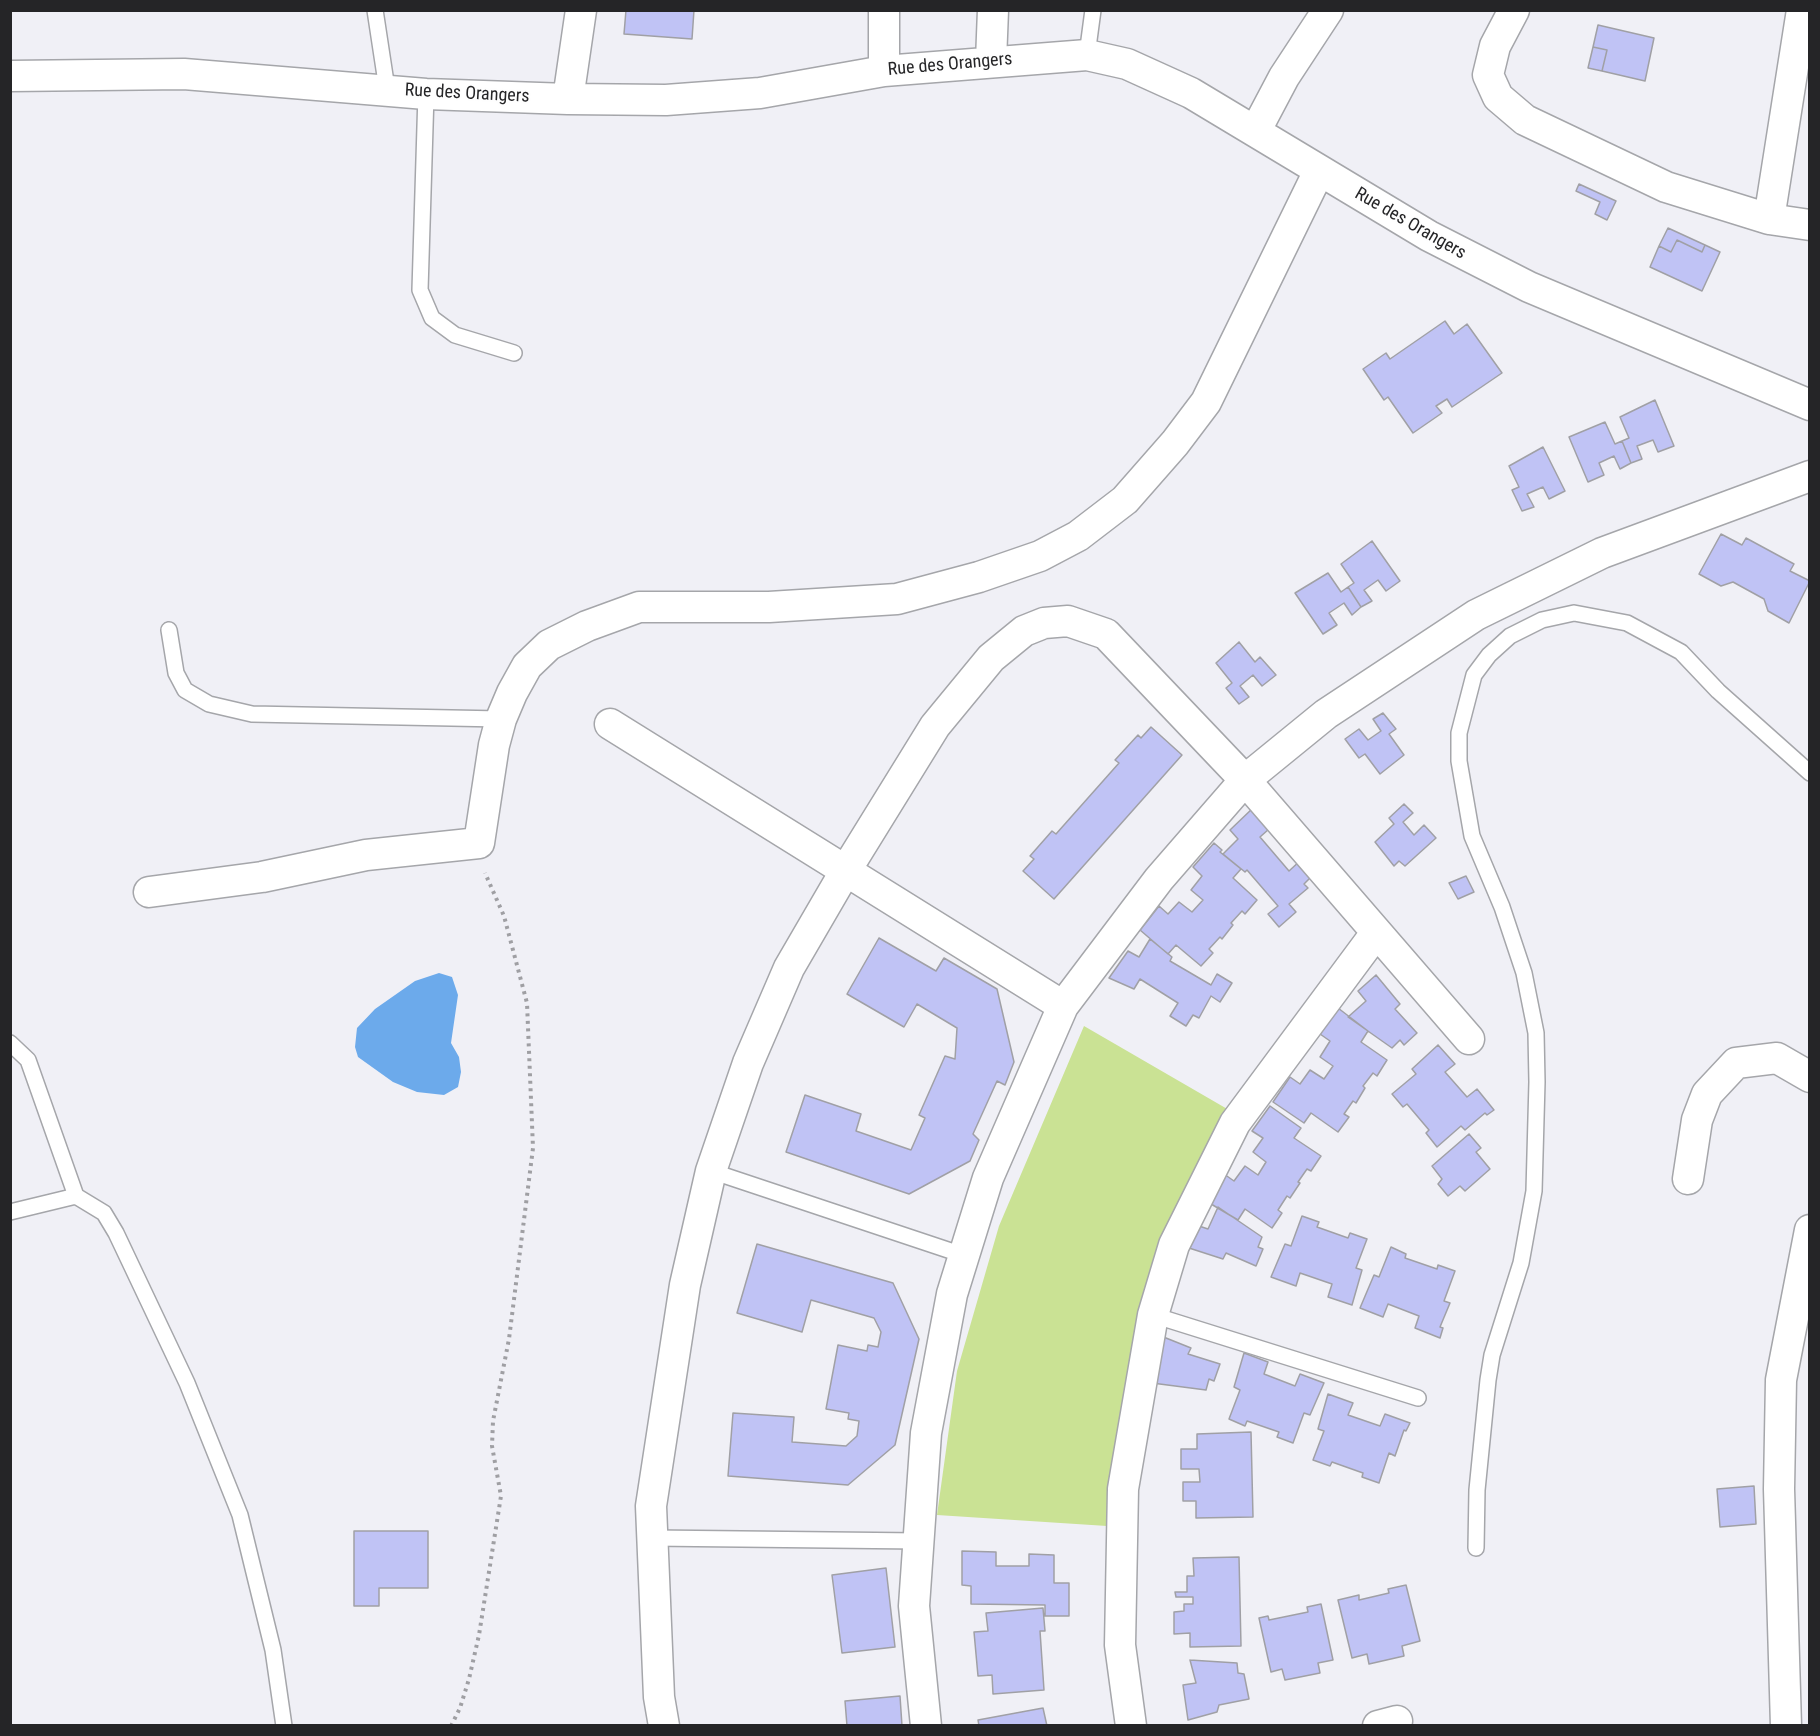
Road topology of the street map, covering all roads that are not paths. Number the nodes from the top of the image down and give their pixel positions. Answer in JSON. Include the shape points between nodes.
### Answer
{"nodes":[{"id":1,"x":375,"y":10,"type":"edge"},
{"id":2,"x":581,"y":10,"type":"edge"},
{"id":3,"x":884,"y":10,"type":"edge"},
{"id":4,"x":993,"y":10,"type":"edge"},
{"id":5,"x":1093,"y":10,"type":"edge"},
{"id":6,"x":1328,"y":10,"type":"edge"},
{"id":7,"x":1514,"y":10,"type":"edge"},
{"id":8,"x":1802,"y":10,"type":"edge"},
{"id":9,"x":1087,"y":56,"type":"junction"},
{"id":10,"x":991,"y":62,"type":"junction"},
{"id":11,"x":884,"y":71,"type":"junction"},
{"id":12,"x":10,"y":76,"type":"edge"},
{"id":13,"x":387,"y":89,"type":"junction"},
{"id":14,"x":426,"y":94,"type":"junction"},
{"id":15,"x":568,"y":99,"type":"junction"},
{"id":16,"x":1256,"y":130,"type":"junction"},
{"id":17,"x":1319,"y":171,"type":"junction"},
{"id":18,"x":1769,"y":219,"type":"junction"},
{"id":19,"x":1809,"y":225,"type":"edge"},
{"id":20,"x":514,"y":352,"type":"dead end"},
{"id":21,"x":1809,"y":405,"type":"edge"},
{"id":22,"x":1809,"y":476,"type":"edge"},
{"id":23,"x":169,"y":630,"type":"dead end"},
{"id":24,"x":501,"y":719,"type":"junction"},
{"id":25,"x":610,"y":724,"type":"dead end"},
{"id":26,"x":1809,"y":772,"type":"edge"},
{"id":27,"x":1245,"y":780,"type":"junction"},
{"id":28,"x":846,"y":870,"type":"junction"},
{"id":29,"x":149,"y":892,"type":"dead end"},
{"id":30,"x":1376,"y":933,"type":"junction"},
{"id":31,"x":1063,"y":1006,"type":"junction"},
{"id":32,"x":1469,"y":1039,"type":"dead end"},
{"id":33,"x":10,"y":1043,"type":"edge"},
{"id":34,"x":1809,"y":1077,"type":"edge"},
{"id":35,"x":711,"y":1171,"type":"junction"},
{"id":36,"x":1688,"y":1179,"type":"dead end"},
{"id":37,"x":76,"y":1196,"type":"junction"},
{"id":38,"x":10,"y":1212,"type":"edge"},
{"id":39,"x":1809,"y":1230,"type":"edge"},
{"id":40,"x":963,"y":1255,"type":"junction"},
{"id":41,"x":1153,"y":1315,"type":"junction"},
{"id":42,"x":1418,"y":1398,"type":"dead end"},
{"id":43,"x":652,"y":1538,"type":"junction"},
{"id":44,"x":919,"y":1541,"type":"junction"},
{"id":45,"x":1476,"y":1548,"type":"dead end"},
{"id":46,"x":284,"y":1725,"type":"edge"},
{"id":47,"x":664,"y":1725,"type":"edge"},
{"id":48,"x":926,"y":1725,"type":"edge"},
{"id":49,"x":1131,"y":1725,"type":"edge"},
{"id":50,"x":1786,"y":1725,"type":"edge"}],
"edges":[{"from":1,"to":13,"type":"lane"},
{"from":2,"to":15,"type":"street"},
{"from":3,"to":11,"type":"street"},
{"from":4,"to":10,"type":"street"},
{"from":5,"to":9,"type":"lane"},
{"from":6,"to":16,"type":"street"},
{"from":7,"to":18,"type":"street","via":[[1495,46],[1488,75],[1498,97],[1525,120],[1666,187]]},
{"from":8,"to":18,"type":"street"},
{"from":9,"to":10,"type":"street","name":"Rue des Orangers"},
{"from":9,"to":16,"type":"street","name":"Rue des Orangers","via":[[1126,64],[1156,77]]},
{"from":10,"to":11,"type":"street","name":"Rue des Orangers"},
{"from":11,"to":15,"type":"street","name":"Rue des Orangers","via":[[760,93],[666,100]]},
{"from":12,"to":13,"type":"street","name":"Rue des Orangers","via":[[184,74]]},
{"from":13,"to":14,"type":"street","name":"Rue des Orangers"},
{"from":14,"to":15,"type":"street","name":"Rue des Orangers"},
{"from":14,"to":20,"type":"lane","via":[[420,290],[432,318],[454,335]]},
{"from":16,"to":17,"type":"street","name":"Rue des Orangers"},
{"from":17,"to":21,"type":"street","name":"Rue des Orangers","via":[[1457,252],[1529,288]]},
{"from":17,"to":24,"type":"street","via":[[1206,402],[1125,500],[1078,536],[1040,556],[897,599],[769,607],[639,607],[549,645],[527,666]]},
{"from":18,"to":19,"type":"street"},
{"from":22,"to":27,"type":"street","via":[[1602,554],[1476,615],[1326,714]]},
{"from":23,"to":24,"type":"lane","via":[[176,673],[185,690],[209,704],[252,714]]},
{"from":24,"to":29,"type":"street","via":[[484,796],[479,843],[366,855],[262,876]]},
{"from":25,"to":28,"type":"street"},
{"from":26,"to":45,"type":"lane","via":[[1718,691],[1681,652],[1627,623],[1574,613],[1542,620],[1510,636],[1474,675],[1459,733],[1459,762],[1472,836],[1498,896],[1524,973],[1536,1033],[1537,1082],[1534,1191],[1521,1263],[1488,1380],[1477,1490]]},
{"from":27,"to":28,"type":"street","via":[[1106,634],[1068,621],[1044,623],[1024,631],[991,658],[942,718]]},
{"from":27,"to":30,"type":"street"},
{"from":27,"to":31,"type":"street","via":[[1159,879]]},
{"from":28,"to":31,"type":"street"},
{"from":28,"to":35,"type":"street","via":[[789,968],[748,1063]]},
{"from":30,"to":32,"type":"street"},
{"from":30,"to":41,"type":"street","via":[[1235,1123],[1174,1245]]},
{"from":31,"to":40,"type":"street","via":[[988,1178]]},
{"from":33,"to":37,"type":"lane","via":[[28,1060]]},
{"from":34,"to":36,"type":"street","via":[[1777,1058],[1736,1063],[1707,1094],[1697,1120]]},
{"from":35,"to":40,"type":"lane"},
{"from":35,"to":43,"type":"street","via":[[685,1285],[651,1506]]},
{"from":37,"to":38,"type":"lane"},
{"from":37,"to":46,"type":"lane","via":[[104,1213],[116,1233],[187,1383],[240,1515],[273,1650]]},
{"from":39,"to":50,"type":"street","via":[[1781,1380],[1779,1489]]},
{"from":40,"to":44,"type":"street","via":[[926,1432]]},
{"from":41,"to":42,"type":"lane"},
{"from":41,"to":49,"type":"street","via":[[1123,1489],[1120,1645]]},
{"from":43,"to":44,"type":"lane"},
{"from":43,"to":47,"type":"street","via":[[659,1697]]},
{"from":44,"to":48,"type":"street","via":[[914,1606]]}]}
